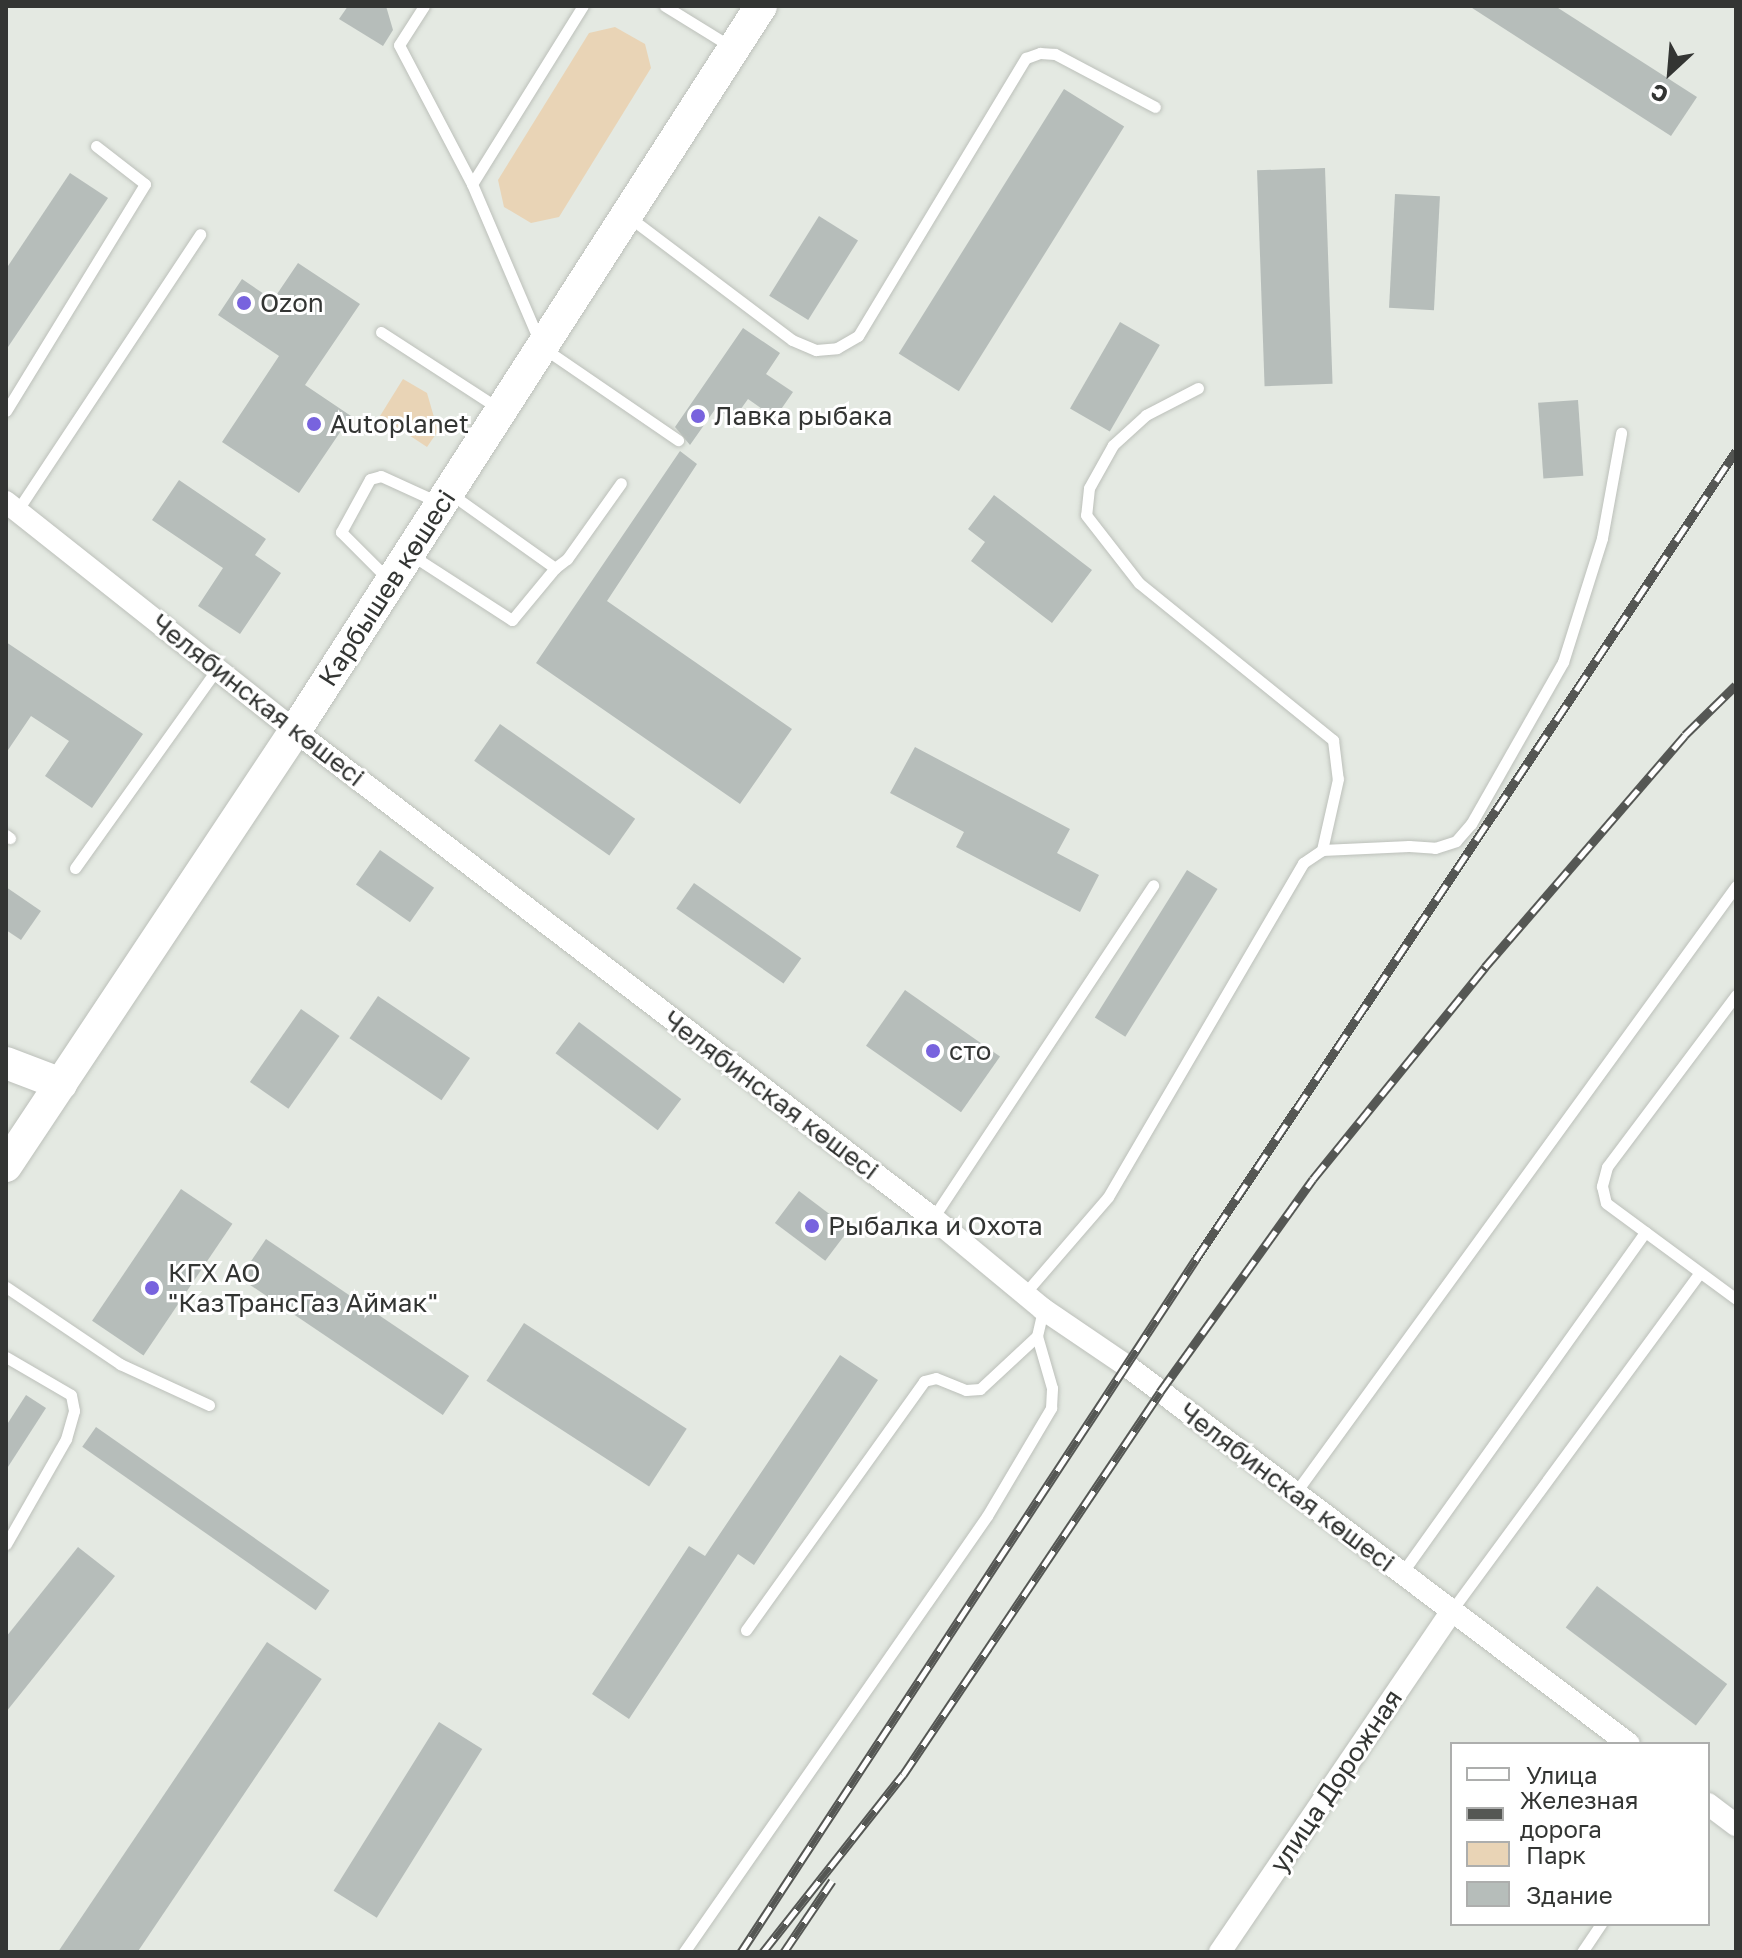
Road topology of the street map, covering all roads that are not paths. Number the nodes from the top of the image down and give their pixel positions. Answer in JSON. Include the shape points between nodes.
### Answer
{"nodes":[{"id":1,"x":424,"y":6,"type":"edge"},
{"id":2,"x":583,"y":6,"type":"edge"},
{"id":3,"x":665,"y":6,"type":"edge"},
{"id":4,"x":761,"y":6,"type":"edge"},
{"id":5,"x":734,"y":48,"type":"junction"},
{"id":6,"x":1155,"y":107,"type":"dead end"},
{"id":7,"x":96,"y":146,"type":"dead end"},
{"id":8,"x":472,"y":184,"type":"junction"},
{"id":9,"x":626,"y":216,"type":"junction"},
{"id":10,"x":200,"y":234,"type":"dead end"},
{"id":11,"x":381,"y":332,"type":"dead end"},
{"id":12,"x":542,"y":347,"type":"junction"},
{"id":13,"x":1198,"y":388,"type":"dead end"},
{"id":14,"x":501,"y":410,"type":"junction"},
{"id":15,"x":6,"y":411,"type":"edge"},
{"id":16,"x":1621,"y":433,"type":"dead end"},
{"id":17,"x":678,"y":440,"type":"dead end"},
{"id":18,"x":621,"y":483,"type":"dead end"},
{"id":19,"x":445,"y":498,"type":"junction"},
{"id":20,"x":12,"y":507,"type":"edge"},
{"id":21,"x":409,"y":553,"type":"junction"},
{"id":22,"x":555,"y":568,"type":"junction"},
{"id":23,"x":390,"y":581,"type":"junction"},
{"id":24,"x":217,"y":669,"type":"junction"},
{"id":25,"x":295,"y":731,"type":"junction"},
{"id":26,"x":1322,"y":850,"type":"junction"},
{"id":27,"x":75,"y":868,"type":"dead end"},
{"id":28,"x":1153,"y":885,"type":"dead end"},
{"id":29,"x":1736,"y":886,"type":"edge"},
{"id":30,"x":1736,"y":995,"type":"edge"},
{"id":31,"x":6,"y":1063,"type":"edge"},
{"id":32,"x":61,"y":1084,"type":"junction"},
{"id":33,"x":6,"y":1166,"type":"edge"},
{"id":34,"x":933,"y":1218,"type":"junction"},
{"id":35,"x":1645,"y":1232,"type":"junction"},
{"id":36,"x":1700,"y":1273,"type":"junction"},
{"id":37,"x":6,"y":1287,"type":"edge"},
{"id":38,"x":1026,"y":1292,"type":"junction"},
{"id":39,"x":1736,"y":1299,"type":"edge"},
{"id":40,"x":1043,"y":1309,"type":"junction"},
{"id":41,"x":1037,"y":1336,"type":"junction"},
{"id":42,"x":6,"y":1357,"type":"edge"},
{"id":43,"x":209,"y":1405,"type":"dead end"},
{"id":44,"x":1296,"y":1492,"type":"junction"},
{"id":45,"x":6,"y":1544,"type":"edge"},
{"id":46,"x":1402,"y":1573,"type":"junction"},
{"id":47,"x":1452,"y":1610,"type":"junction"},
{"id":48,"x":746,"y":1630,"type":"dead end"},
{"id":49,"x":1626,"y":1742,"type":"edge"},
{"id":50,"x":1710,"y":1806,"type":"edge"},
{"id":51,"x":1736,"y":1825,"type":"edge"},
{"id":52,"x":1600,"y":1926,"type":"edge"},
{"id":53,"x":684,"y":1952,"type":"edge"},
{"id":54,"x":1220,"y":1952,"type":"edge"},
{"id":55,"x":1582,"y":1952,"type":"edge"}],
"edges":[{"from":1,"to":8,"type":"lane","via":[[399,45]]},
{"from":2,"to":8,"type":"lane"},
{"from":3,"to":5,"type":"lane"},
{"from":4,"to":5,"type":"main road","name":"Карбышев көшесі"},
{"from":5,"to":9,"type":"main road","name":"Карбышев көшесі"},
{"from":6,"to":9,"type":"lane","via":[[1055,54],[1026,58],[858,336],[837,348],[816,350],[792,340]]},
{"from":7,"to":15,"type":"lane","via":[[145,184]]},
{"from":8,"to":12,"type":"lane"},
{"from":9,"to":12,"type":"main road","name":"Карбышев көшесі"},
{"from":10,"to":20,"type":"lane"},
{"from":11,"to":14,"type":"lane"},
{"from":12,"to":14,"type":"main road","name":"Карбышев көшесі"},
{"from":12,"to":17,"type":"lane"},
{"from":13,"to":26,"type":"lane","via":[[1146,415],[1113,445],[1089,488],[1086,515],[1139,583],[1333,740],[1338,779]]},
{"from":14,"to":19,"type":"main road","name":"Карбышев көшесі"},
{"from":16,"to":26,"type":"lane","via":[[1602,538],[1563,662],[1471,824],[1456,841],[1435,848]]},
{"from":18,"to":22,"type":"lane"},
{"from":19,"to":21,"type":"main road","name":"Карбышев көшесі"},
{"from":19,"to":22,"type":"lane"},
{"from":19,"to":23,"type":"lane","via":[[381,476],[370,479],[341,532]]},
{"from":20,"to":24,"type":"street","name":"Челябинская көшесі"},
{"from":21,"to":22,"type":"lane","via":[[512,620]]},
{"from":21,"to":23,"type":"main road","name":"Карбышев көшесі"},
{"from":23,"to":25,"type":"main road","name":"Карбышев көшесі"},
{"from":24,"to":25,"type":"street","name":"Челябинская көшесі"},
{"from":24,"to":27,"type":"lane"},
{"from":25,"to":32,"type":"main road","name":"Карбышев көшесі"},
{"from":25,"to":34,"type":"street","name":"Челябинская көшесі"},
{"from":26,"to":38,"type":"lane","via":[[1303,863],[1108,1197]]},
{"from":28,"to":34,"type":"lane"},
{"from":29,"to":44,"type":"lane"},
{"from":30,"to":35,"type":"lane","via":[[1607,1167],[1602,1186],[1606,1203]]},
{"from":31,"to":32,"type":"main road"},
{"from":32,"to":33,"type":"main road","name":"Карбышев көшесі"},
{"from":34,"to":38,"type":"street","name":"Челябинская көшесі"},
{"from":35,"to":36,"type":"lane"},
{"from":35,"to":46,"type":"lane"},
{"from":36,"to":39,"type":"lane"},
{"from":36,"to":47,"type":"lane"},
{"from":37,"to":43,"type":"lane","via":[[120,1364]]},
{"from":38,"to":40,"type":"street","name":"Челябинская көшесі"},
{"from":40,"to":41,"type":"lane"},
{"from":40,"to":44,"type":"street","name":"Челябинская көшесі"},
{"from":41,"to":48,"type":"lane","via":[[980,1389],[966,1390],[936,1378],[924,1381]]},
{"from":41,"to":53,"type":"lane","via":[[1052,1388],[1051,1408],[987,1516]]},
{"from":42,"to":45,"type":"lane","via":[[71,1395],[74,1411],[66,1439]]},
{"from":44,"to":46,"type":"street","name":"Челябинская көшесі"},
{"from":46,"to":47,"type":"street","name":"Челябинская көшесі"},
{"from":47,"to":49,"type":"street","name":"Челябинская көшесі"},
{"from":47,"to":54,"type":"street","name":"улица Дорожная"},
{"from":50,"to":51,"type":"street"},
{"from":52,"to":55,"type":"lane"}]}
